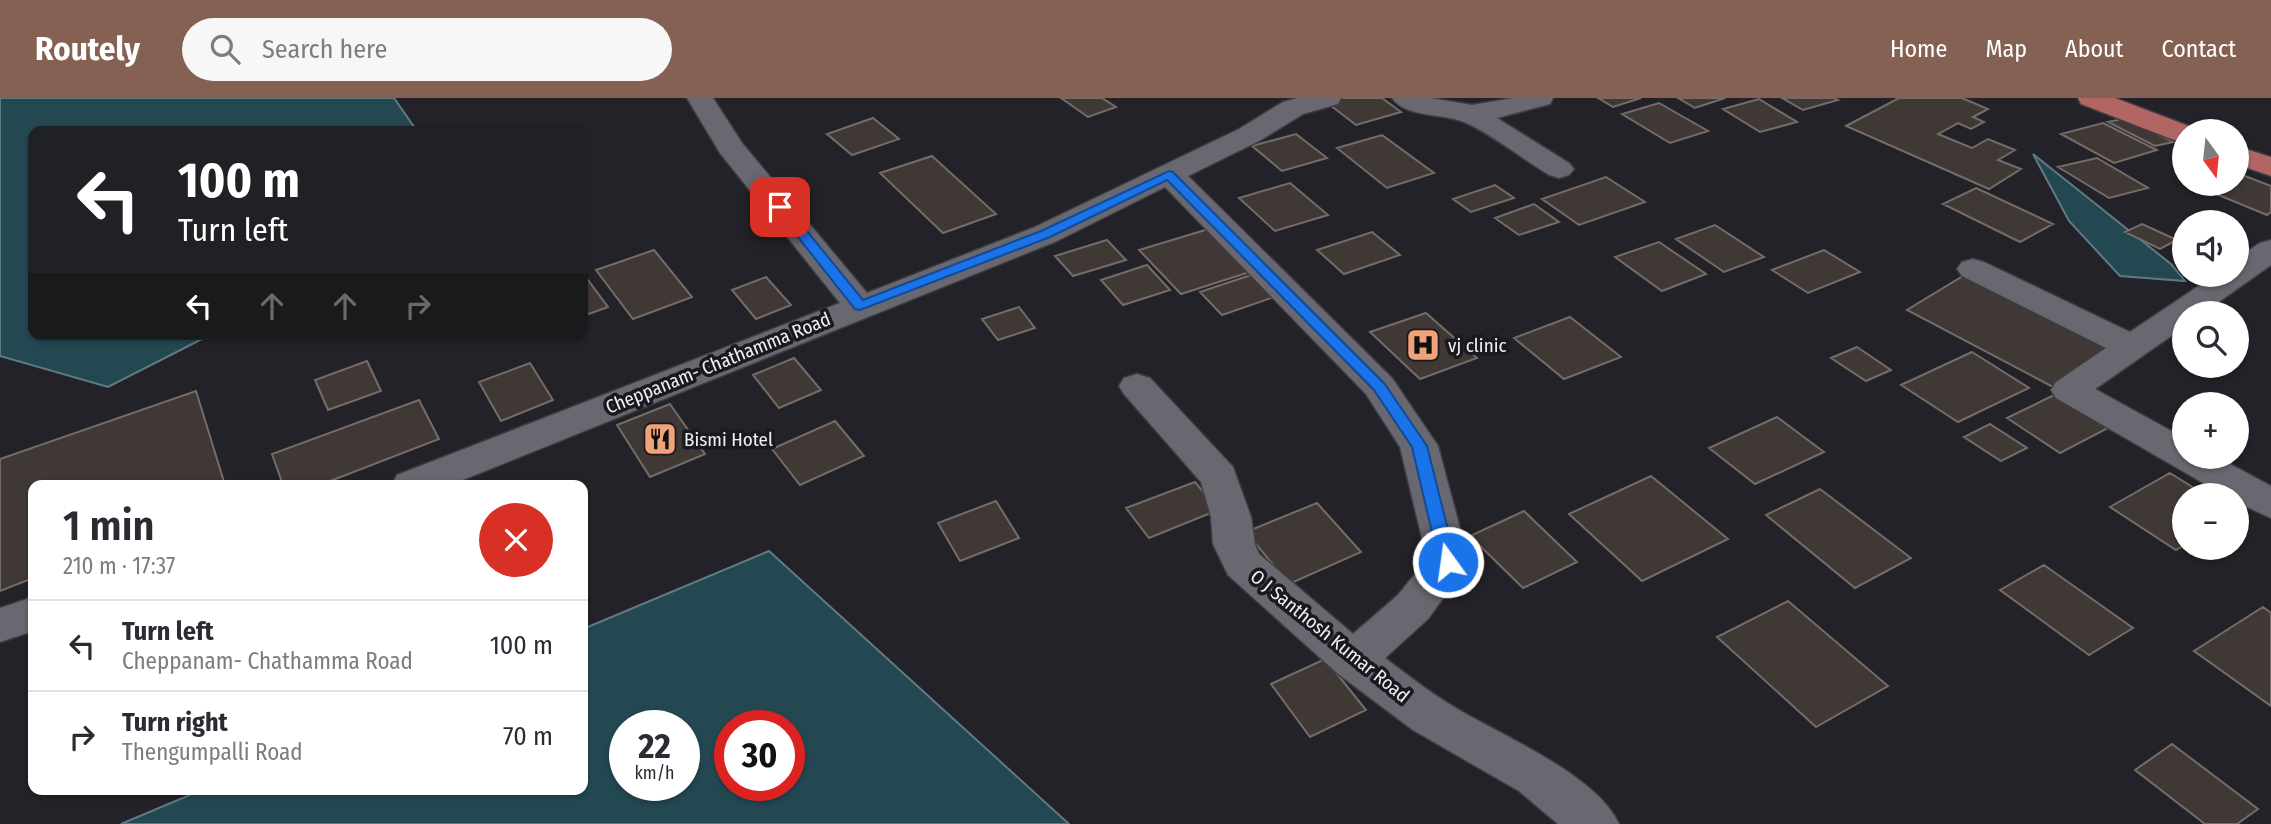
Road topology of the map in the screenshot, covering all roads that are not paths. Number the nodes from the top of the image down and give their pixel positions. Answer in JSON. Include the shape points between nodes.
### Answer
{"nodes":[{"id":1,"x":700,"y":98,"type":"edge"},
{"id":2,"x":1328,"y":98,"type":"edge"},
{"id":3,"x":1405,"y":98,"type":"edge"},
{"id":4,"x":1540,"y":98,"type":"edge"},
{"id":5,"x":2091,"y":98,"type":"edge"},
{"id":6,"x":1472,"y":115,"type":"junction"},
{"id":7,"x":2172,"y":129,"type":"edge"},
{"id":8,"x":2249,"y":159,"type":"edge"},
{"id":9,"x":2271,"y":167,"type":"edge"},
{"id":10,"x":1559,"y":169,"type":"dead end"},
{"id":11,"x":1169,"y":174,"type":"junction"},
{"id":12,"x":2271,"y":250,"type":"edge"},
{"id":13,"x":2249,"y":265,"type":"edge"},
{"id":14,"x":1973,"y":269,"type":"dead end"},
{"id":15,"x":2217,"y":287,"type":"edge"},
{"id":16,"x":860,"y":306,"type":"junction"},
{"id":17,"x":2130,"y":346,"type":"junction"},
{"id":18,"x":1137,"y":386,"type":"dead end"},
{"id":19,"x":2172,"y":449,"type":"edge"},
{"id":20,"x":2208,"y":469,"type":"edge"},
{"id":21,"x":424,"y":480,"type":"edge"},
{"id":22,"x":2271,"y":504,"type":"edge"},
{"id":23,"x":28,"y":616,"type":"edge"},
{"id":24,"x":0,"y":625,"type":"edge"},
{"id":25,"x":1353,"y":660,"type":"junction"},
{"id":26,"x":1594,"y":824,"type":"edge"}],
"edges":[{"from":1,"to":16,"type":"street","via":[[730,147]]},
{"from":2,"to":11,"type":"street","name":"Cheppanam- Chathamma Road","via":[[1293,108],[1250,135]]},
{"from":3,"to":6,"type":"street"},
{"from":4,"to":6,"type":"street"},
{"from":5,"to":7,"type":"main road"},
{"from":6,"to":10,"type":"street"},
{"from":8,"to":9,"type":"main road"},
{"from":11,"to":16,"type":"street","name":"Cheppanam- Chathamma Road","via":[[1046,234]]},
{"from":11,"to":25,"type":"street","via":[[1379,386],[1419,446],[1448,562],[1413,607]]},
{"from":12,"to":13,"type":"street"},
{"from":14,"to":17,"type":"street"},
{"from":15,"to":17,"type":"street"},
{"from":16,"to":21,"type":"street","name":"Cheppanam- Chathamma Road"},
{"from":17,"to":19,"type":"street","via":[[2068,390]]},
{"from":18,"to":25,"type":"street","name":"O J Santhosh Kumar Road","via":[[1219,477],[1243,564]]},
{"from":20,"to":22,"type":"street"},
{"from":23,"to":24,"type":"street"},
{"from":25,"to":26,"type":"street","name":"O J Santhosh Kumar Road","via":[[1429,716],[1536,776]]}]}
